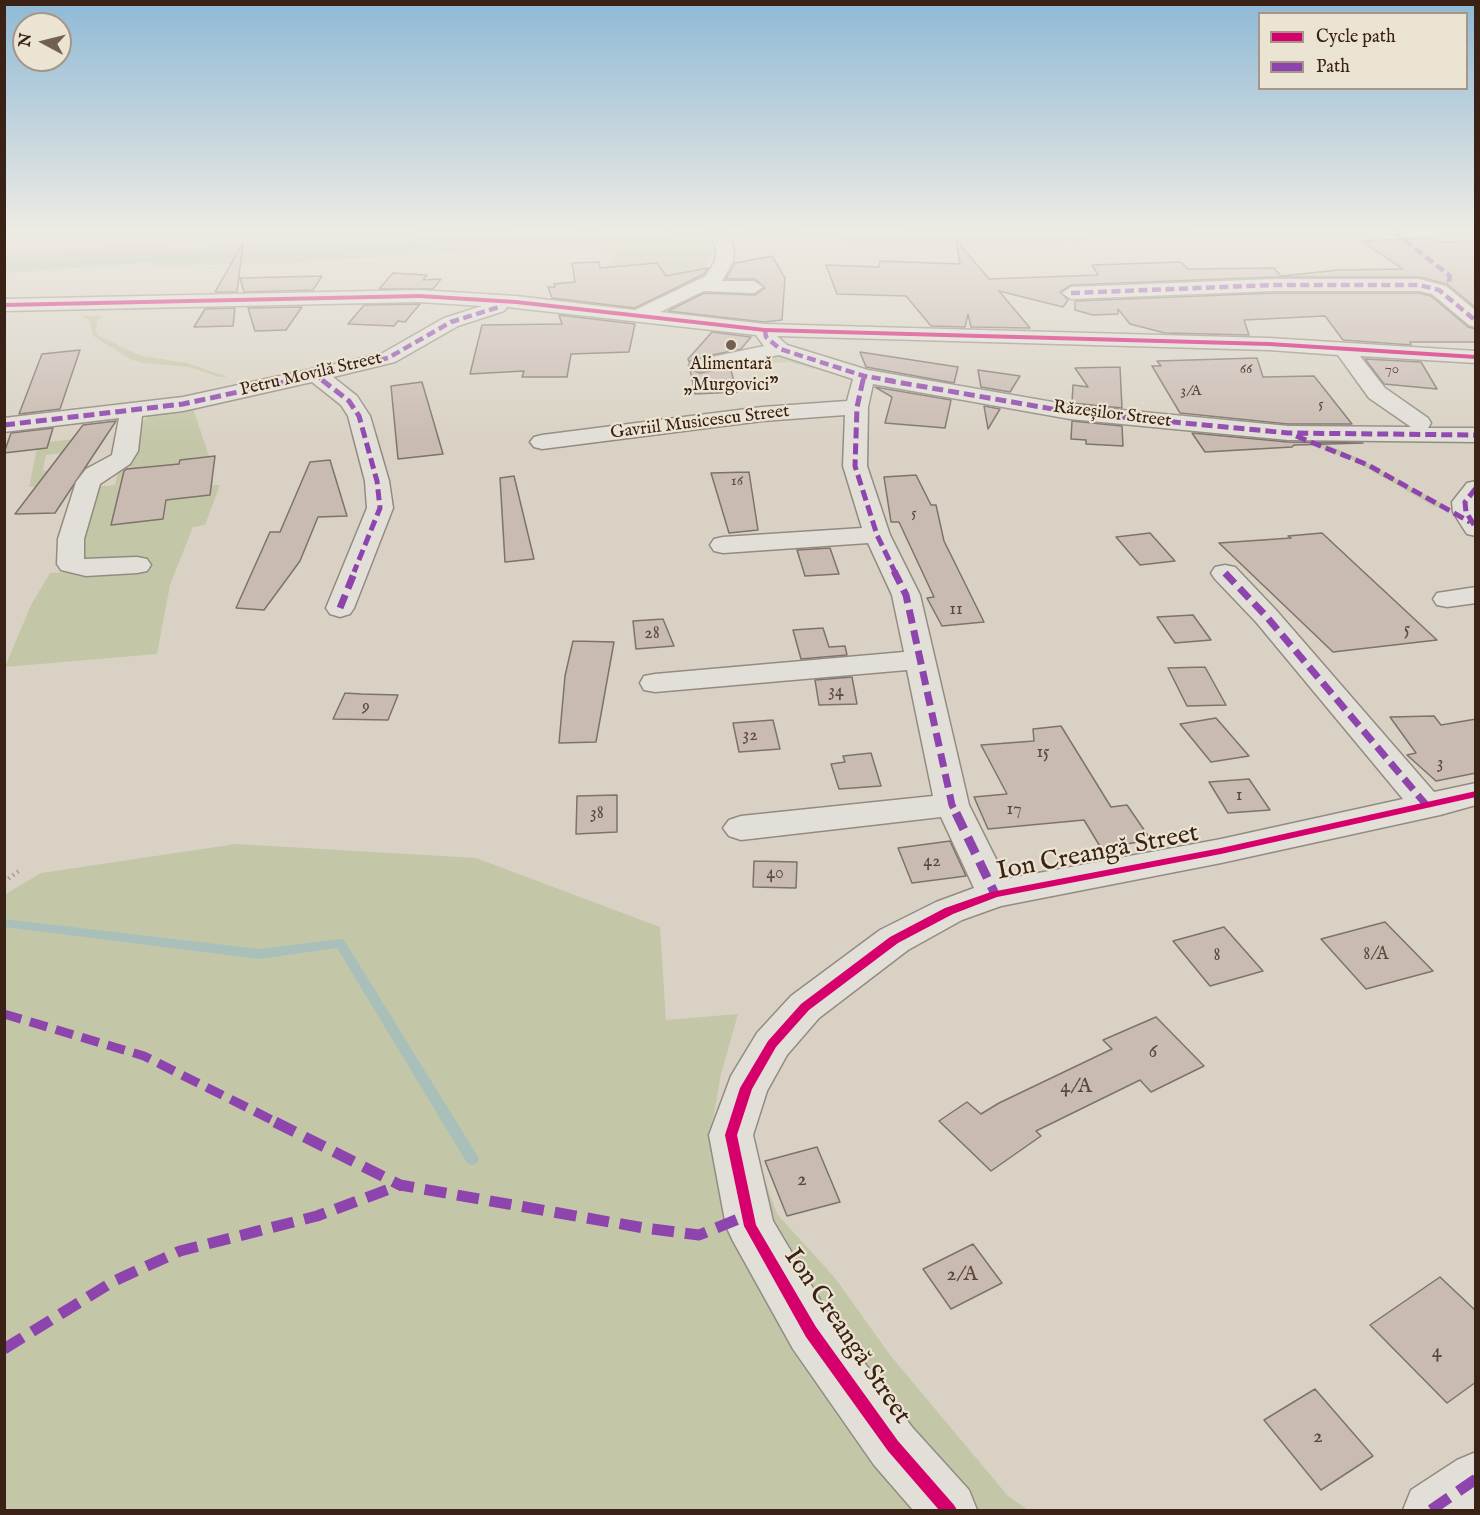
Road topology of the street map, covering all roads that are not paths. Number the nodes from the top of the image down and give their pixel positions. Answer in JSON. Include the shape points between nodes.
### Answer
{"nodes":[{"id":1,"x":181,"y":301,"type":"edge"},
{"id":2,"x":485,"y":301,"type":"edge"},
{"id":3,"x":672,"y":301,"type":"edge"},
{"id":4,"x":1452,"y":301,"type":"edge"},
{"id":5,"x":516,"y":302,"type":"junction"},
{"id":6,"x":4,"y":305,"type":"edge"},
{"id":7,"x":639,"y":315,"type":"junction"},
{"id":8,"x":1476,"y":321,"type":"edge"},
{"id":9,"x":765,"y":330,"type":"junction"},
{"id":10,"x":1344,"y":348,"type":"junction"},
{"id":11,"x":780,"y":349,"type":"junction"},
{"id":12,"x":1476,"y":357,"type":"edge"},
{"id":13,"x":700,"y":365,"type":"dead end"},
{"id":14,"x":314,"y":373,"type":"junction"},
{"id":15,"x":864,"y":376,"type":"junction"},
{"id":16,"x":857,"y":407,"type":"junction"},
{"id":17,"x":131,"y":412,"type":"junction"},
{"id":18,"x":1420,"y":423,"type":"dead end"},
{"id":19,"x":4,"y":425,"type":"edge"},
{"id":20,"x":1476,"y":435,"type":"edge"},
{"id":21,"x":542,"y":442,"type":"dead end"},
{"id":22,"x":1476,"y":488,"type":"edge"},
{"id":23,"x":1476,"y":528,"type":"edge"},
{"id":24,"x":877,"y":535,"type":"junction"},
{"id":25,"x":723,"y":545,"type":"dead end"},
{"id":26,"x":137,"y":565,"type":"dead end"},
{"id":27,"x":1225,"y":573,"type":"dead end"},
{"id":28,"x":1476,"y":595,"type":"edge"},
{"id":29,"x":1446,"y":599,"type":"dead end"},
{"id":30,"x":340,"y":608,"type":"dead end"},
{"id":31,"x":921,"y":660,"type":"junction"},
{"id":32,"x":656,"y":683,"type":"dead end"},
{"id":33,"x":1476,"y":794,"type":"edge"},
{"id":34,"x":952,"y":805,"type":"junction"},
{"id":35,"x":1428,"y":807,"type":"junction"},
{"id":36,"x":741,"y":828,"type":"dead end"},
{"id":37,"x":995,"y":894,"type":"junction"},
{"id":38,"x":1476,"y":1479,"type":"edge"},
{"id":39,"x":950,"y":1510,"type":"edge"},
{"id":40,"x":1431,"y":1510,"type":"edge"}],
"edges":[{"from":1,"to":6,"type":"street"},
{"from":2,"to":5,"type":"street"},
{"from":3,"to":7,"type":"street"},
{"from":4,"to":8,"type":"street"},
{"from":5,"to":7,"type":"street"},
{"from":5,"to":14,"type":"street","name":"Petru Movilă Street","via":[[452,322],[388,358]]},
{"from":7,"to":9,"type":"street"},
{"from":9,"to":10,"type":"street"},
{"from":9,"to":11,"type":"street","via":[[766,337]]},
{"from":10,"to":12,"type":"street"},
{"from":10,"to":18,"type":"street","via":[[1377,393]]},
{"from":11,"to":13,"type":"street"},
{"from":11,"to":15,"type":"street","name":"Răzeșilor Street"},
{"from":14,"to":17,"type":"street","name":"Petru Movilă Street","via":[[183,404]]},
{"from":14,"to":30,"type":"street","via":[[349,401],[360,416],[380,508]]},
{"from":15,"to":16,"type":"street"},
{"from":15,"to":20,"type":"street","name":"Răzeșilor Street","via":[[1121,418],[1288,433]]},
{"from":16,"to":21,"type":"street","name":"Gavriil Musicescu Street","via":[[762,414]]},
{"from":16,"to":24,"type":"street","via":[[855,465]]},
{"from":17,"to":19,"type":"street","name":"Petru Movilă Street"},
{"from":17,"to":26,"type":"street","via":[[122,459],[95,474],[88,483],[71,539],[70,564],[86,568]]},
{"from":22,"to":23,"type":"street","via":[[1465,502]]},
{"from":24,"to":25,"type":"street"},
{"from":24,"to":31,"type":"street","via":[[906,595]]},
{"from":27,"to":35,"type":"street"},
{"from":28,"to":29,"type":"street"},
{"from":31,"to":32,"type":"street"},
{"from":31,"to":34,"type":"street"},
{"from":33,"to":35,"type":"street","name":"Ion Creangă Street"},
{"from":34,"to":36,"type":"street"},
{"from":34,"to":37,"type":"street"},
{"from":35,"to":37,"type":"street","name":"Ion Creangă Street"},
{"from":37,"to":39,"type":"street","name":"Ion Creangă Street","via":[[949,911],[894,940],[805,1007],[772,1044],[746,1088],[731,1135],[750,1226],[781,1281],[811,1332],[893,1446]]},
{"from":38,"to":40,"type":"street"}]}
